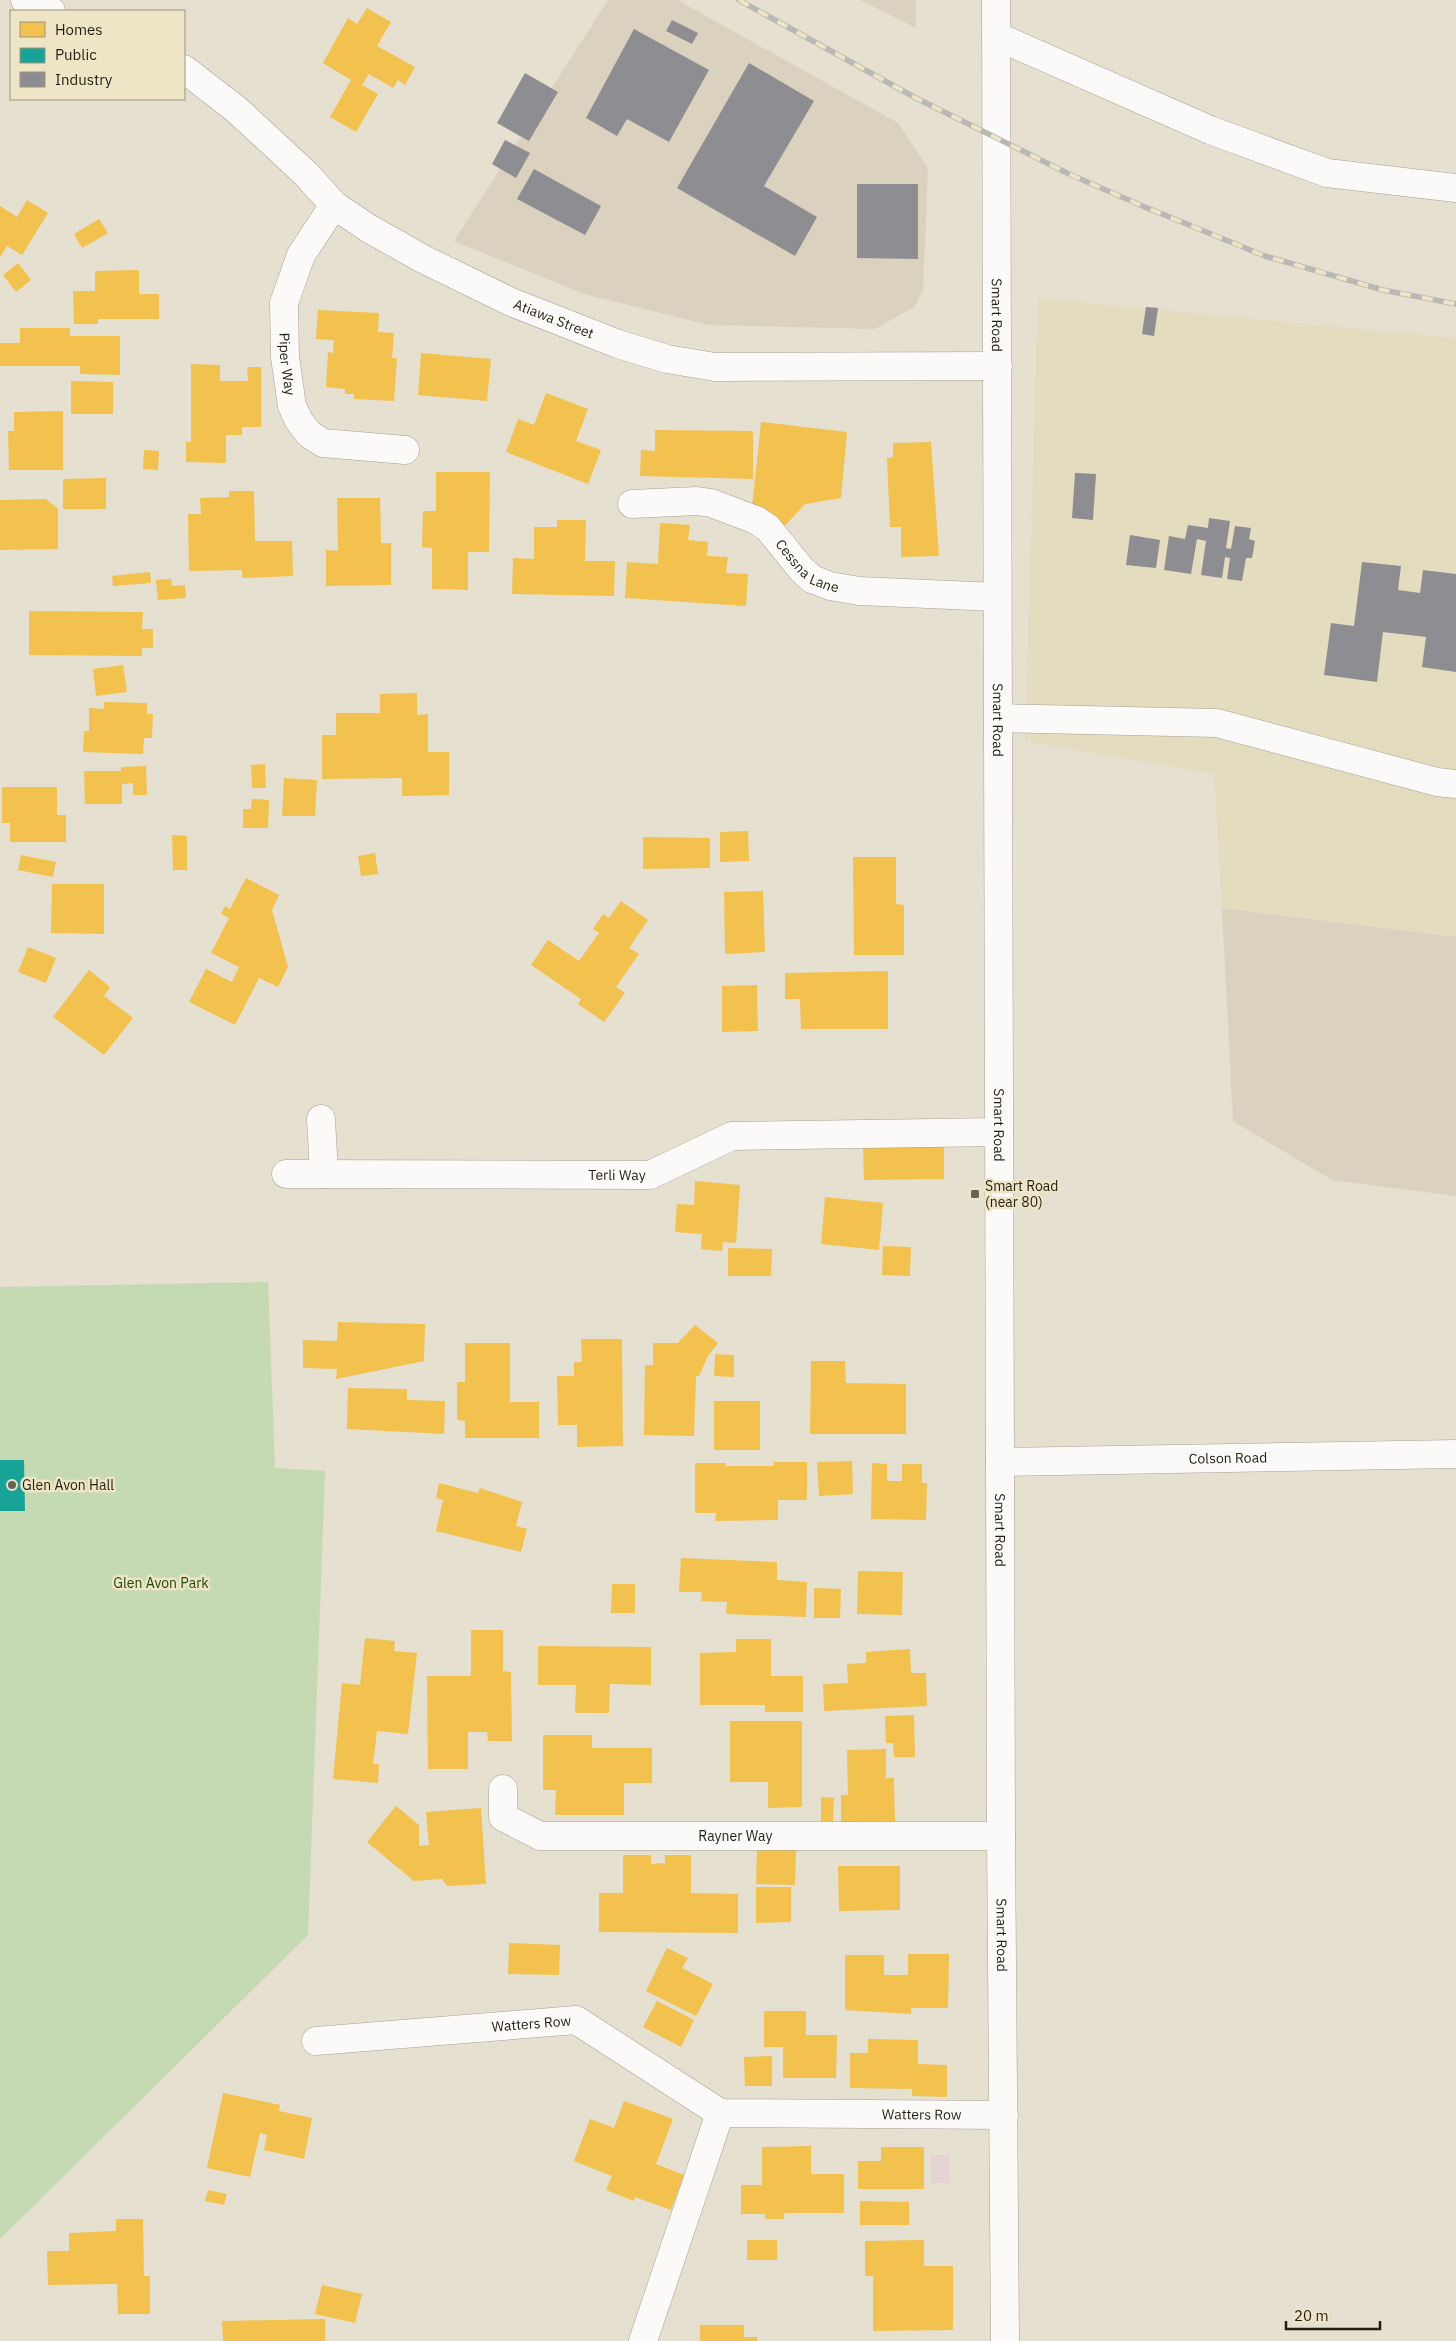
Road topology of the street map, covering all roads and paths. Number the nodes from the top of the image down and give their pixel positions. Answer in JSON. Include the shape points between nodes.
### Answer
{"nodes":[{"id":1,"x":25,"y":0,"type":"edge"},
{"id":2,"x":996,"y":0,"type":"edge"},
{"id":3,"x":49,"y":10,"type":"edge"},
{"id":4,"x":996,"y":36,"type":"junction"},
{"id":5,"x":185,"y":71,"type":"edge"},
{"id":6,"x":1456,"y":188,"type":"edge"},
{"id":7,"x":334,"y":205,"type":"junction"},
{"id":8,"x":998,"y":366,"type":"junction"},
{"id":9,"x":405,"y":450,"type":"dead end"},
{"id":10,"x":632,"y":504,"type":"dead end"},
{"id":11,"x":997,"y":597,"type":"junction"},
{"id":12,"x":998,"y":718,"type":"junction"},
{"id":13,"x":1456,"y":784,"type":"edge"},
{"id":14,"x":322,"y":1119,"type":"dead end"},
{"id":15,"x":999,"y":1132,"type":"junction"},
{"id":16,"x":286,"y":1174,"type":"dead end"},
{"id":17,"x":324,"y":1174,"type":"junction"},
{"id":18,"x":1456,"y":1454,"type":"edge"},
{"id":19,"x":1000,"y":1462,"type":"junction"},
{"id":20,"x":503,"y":1789,"type":"dead end"},
{"id":21,"x":1001,"y":1836,"type":"junction"},
{"id":22,"x":316,"y":2041,"type":"dead end"},
{"id":23,"x":720,"y":2112,"type":"junction"},
{"id":24,"x":1004,"y":2115,"type":"junction"},
{"id":25,"x":643,"y":2341,"type":"edge"},
{"id":26,"x":1005,"y":2341,"type":"edge"}],
"edges":[{"from":1,"to":3,"type":"street"},
{"from":2,"to":4,"type":"street","name":"Smart Road"},
{"from":4,"to":6,"type":"street","via":[[1210,130],[1327,173]]},
{"from":4,"to":8,"type":"street","name":"Smart Road"},
{"from":5,"to":7,"type":"street","name":"Atiawa Street","via":[[237,110],[306,174]]},
{"from":7,"to":8,"type":"street","name":"Atiawa Street","via":[[423,259],[511,302],[618,344],[667,359],[715,367]]},
{"from":7,"to":9,"type":"street","name":"Piper Way","via":[[301,255],[284,303],[285,357],[292,406],[298,421],[323,443]]},
{"from":8,"to":11,"type":"street","name":"Smart Road"},
{"from":10,"to":11,"type":"street","name":"Cessna Lane","via":[[697,501],[756,520],[768,528],[802,570],[830,586],[859,591]]},
{"from":11,"to":12,"type":"street","name":"Smart Road"},
{"from":12,"to":13,"type":"street","via":[[1217,723],[1437,782]]},
{"from":12,"to":15,"type":"street","name":"Smart Road"},
{"from":14,"to":17,"type":"street"},
{"from":15,"to":17,"type":"street","name":"Terli Way","via":[[732,1136],[650,1175]]},
{"from":15,"to":19,"type":"street","name":"Smart Road"},
{"from":16,"to":17,"type":"street","name":"Terli Way"},
{"from":18,"to":19,"type":"street","name":"Colson Road"},
{"from":19,"to":21,"type":"street","name":"Smart Road"},
{"from":20,"to":21,"type":"street","name":"Rayner Way","via":[[503,1817],[540,1836]]},
{"from":21,"to":24,"type":"street","name":"Smart Road"},
{"from":22,"to":23,"type":"street","name":"Watters Row","via":[[576,2020]]},
{"from":23,"to":24,"type":"street","name":"Watters Row"},
{"from":23,"to":25,"type":"street"},
{"from":24,"to":26,"type":"street","name":"Smart Road"}]}
